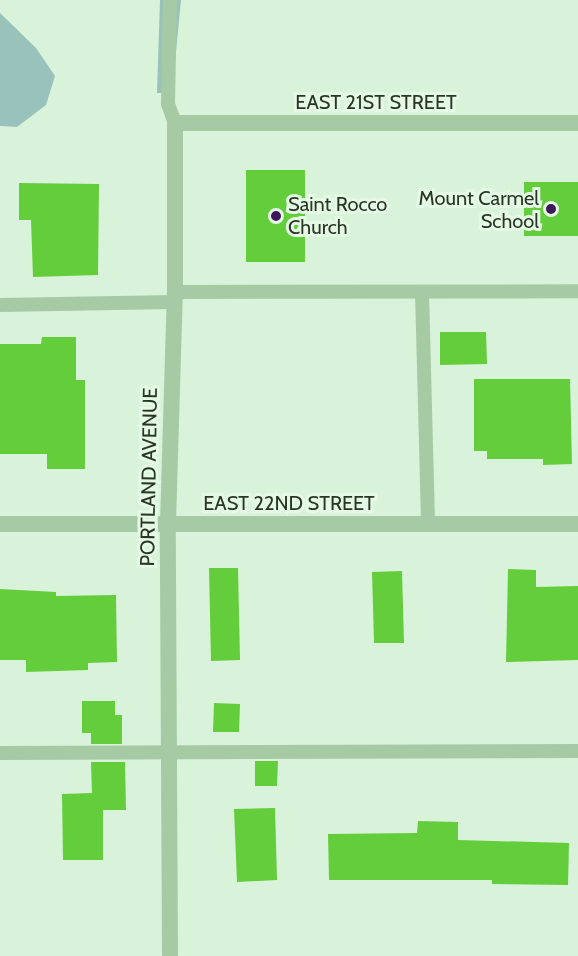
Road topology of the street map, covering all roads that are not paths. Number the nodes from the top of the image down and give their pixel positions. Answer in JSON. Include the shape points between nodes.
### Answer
{"nodes":[{"id":1,"x":170,"y":0,"type":"edge"},
{"id":2,"x":175,"y":123,"type":"junction"},
{"id":3,"x":578,"y":123,"type":"edge"},
{"id":4,"x":578,"y":291,"type":"edge"},
{"id":5,"x":422,"y":292,"type":"junction"},
{"id":6,"x":175,"y":297,"type":"junction"},
{"id":7,"x":0,"y":305,"type":"edge"},
{"id":8,"x":0,"y":524,"type":"edge"},
{"id":9,"x":168,"y":524,"type":"junction"},
{"id":10,"x":428,"y":524,"type":"junction"},
{"id":11,"x":578,"y":524,"type":"edge"},
{"id":12,"x":578,"y":751,"type":"edge"},
{"id":13,"x":169,"y":752,"type":"junction"},
{"id":14,"x":0,"y":753,"type":"edge"},
{"id":15,"x":170,"y":956,"type":"edge"}],
"edges":[{"from":1,"to":2,"type":"lane","name":"PORTLAND AVENUE","via":[[168,105]]},
{"from":2,"to":3,"type":"street","name":"EAST 21ST STREET"},
{"from":2,"to":6,"type":"street","name":"PORTLAND AVENUE"},
{"from":4,"to":5,"type":"lane"},
{"from":5,"to":6,"type":"lane"},
{"from":5,"to":10,"type":"lane"},
{"from":6,"to":7,"type":"lane"},
{"from":6,"to":9,"type":"street","name":"PORTLAND AVENUE"},
{"from":8,"to":9,"type":"street","name":"EAST 22ND STREET"},
{"from":9,"to":10,"type":"street","name":"EAST 22ND STREET"},
{"from":9,"to":13,"type":"street","name":"PORTLAND AVENUE"},
{"from":10,"to":11,"type":"street","name":"EAST 22ND STREET"},
{"from":12,"to":13,"type":"lane"},
{"from":13,"to":14,"type":"lane"},
{"from":13,"to":15,"type":"street","name":"PORTLAND AVENUE"}]}
